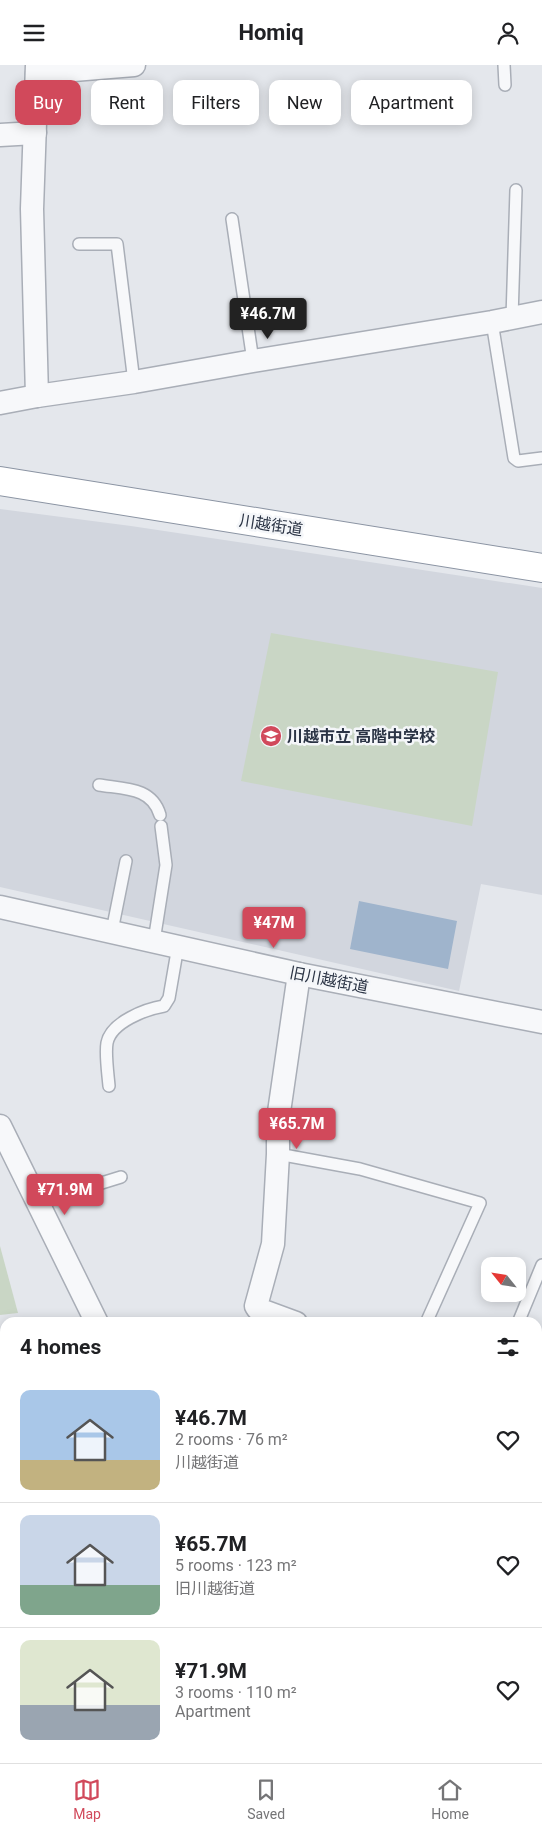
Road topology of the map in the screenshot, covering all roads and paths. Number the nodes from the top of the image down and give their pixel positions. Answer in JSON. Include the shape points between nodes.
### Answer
{"nodes":[{"id":1,"x":134,"y":65,"type":"edge"},
{"id":2,"x":504,"y":65,"type":"edge"},
{"id":3,"x":37,"y":69,"type":"edge"},
{"id":4,"x":505,"y":85,"type":"dead end"},
{"id":5,"x":35,"y":133,"type":"junction"},
{"id":6,"x":0,"y":135,"type":"edge"},
{"id":7,"x":516,"y":190,"type":"dead end"},
{"id":8,"x":232,"y":219,"type":"dead end"},
{"id":9,"x":79,"y":244,"type":"dead end"},
{"id":10,"x":542,"y":312,"type":"edge"},
{"id":11,"x":502,"y":320,"type":"junction"},
{"id":12,"x":253,"y":361,"type":"junction"},
{"id":13,"x":134,"y":382,"type":"junction"},
{"id":14,"x":37,"y":396,"type":"junction"},
{"id":15,"x":0,"y":403,"type":"edge"},
{"id":16,"x":542,"y":458,"type":"edge"},
{"id":17,"x":0,"y":481,"type":"edge"},
{"id":18,"x":542,"y":568,"type":"edge"},
{"id":19,"x":99,"y":785,"type":"dead end"},
{"id":20,"x":126,"y":861,"type":"dead end"},
{"id":21,"x":0,"y":907,"type":"edge"},
{"id":22,"x":112,"y":931,"type":"junction"},
{"id":23,"x":154,"y":941,"type":"junction"},
{"id":24,"x":178,"y":946,"type":"junction"},
{"id":25,"x":299,"y":974,"type":"junction"},
{"id":26,"x":542,"y":1022,"type":"edge"},
{"id":27,"x":109,"y":1086,"type":"dead end"},
{"id":28,"x":0,"y":1126,"type":"edge"},
{"id":29,"x":278,"y":1155,"type":"junction"},
{"id":30,"x":8,"y":1160,"type":"edge"},
{"id":31,"x":121,"y":1177,"type":"dead end"},
{"id":32,"x":37,"y":1203,"type":"junction"},
{"id":33,"x":542,"y":1265,"type":"edge"},
{"id":34,"x":94,"y":1317,"type":"edge"},
{"id":35,"x":280,"y":1317,"type":"edge"},
{"id":36,"x":429,"y":1317,"type":"edge"},
{"id":37,"x":520,"y":1317,"type":"edge"}],
"edges":[{"from":1,"to":3,"type":"street"},
{"from":2,"to":4,"type":"lane"},
{"from":3,"to":5,"type":"street"},
{"from":5,"to":6,"type":"street"},
{"from":5,"to":14,"type":"street","via":[[32,209]]},
{"from":7,"to":11,"type":"lane"},
{"from":8,"to":12,"type":"lane"},
{"from":9,"to":13,"type":"lane","via":[[117,244]]},
{"from":10,"to":11,"type":"street"},
{"from":11,"to":12,"type":"street"},
{"from":11,"to":16,"type":"lane","via":[[514,458],[518,461]]},
{"from":12,"to":13,"type":"street"},
{"from":13,"to":14,"type":"street"},
{"from":14,"to":15,"type":"street"},
{"from":17,"to":18,"type":"highway","name":"川越街道"},
{"from":19,"to":23,"type":"lane","via":[[141,793],[157,806],[166,865]]},
{"from":20,"to":22,"type":"lane"},
{"from":21,"to":22,"type":"street","name":"旧川越街道"},
{"from":22,"to":23,"type":"street","name":"旧川越街道"},
{"from":23,"to":24,"type":"street","name":"旧川越街道"},
{"from":24,"to":25,"type":"street","name":"旧川越街道"},
{"from":24,"to":27,"type":"lane","via":[[164,1006],[127,1020],[110,1034],[107,1043]]},
{"from":25,"to":26,"type":"street","name":"旧川越街道"},
{"from":25,"to":29,"type":"street","via":[[278,1119]]},
{"from":28,"to":30,"type":"street"},
{"from":29,"to":35,"type":"street","via":[[273,1244],[256,1306]]},
{"from":29,"to":36,"type":"lane","via":[[360,1169],[480,1203]]},
{"from":30,"to":32,"type":"street"},
{"from":31,"to":32,"type":"lane"},
{"from":32,"to":34,"type":"street"},
{"from":33,"to":37,"type":"lane"}]}
